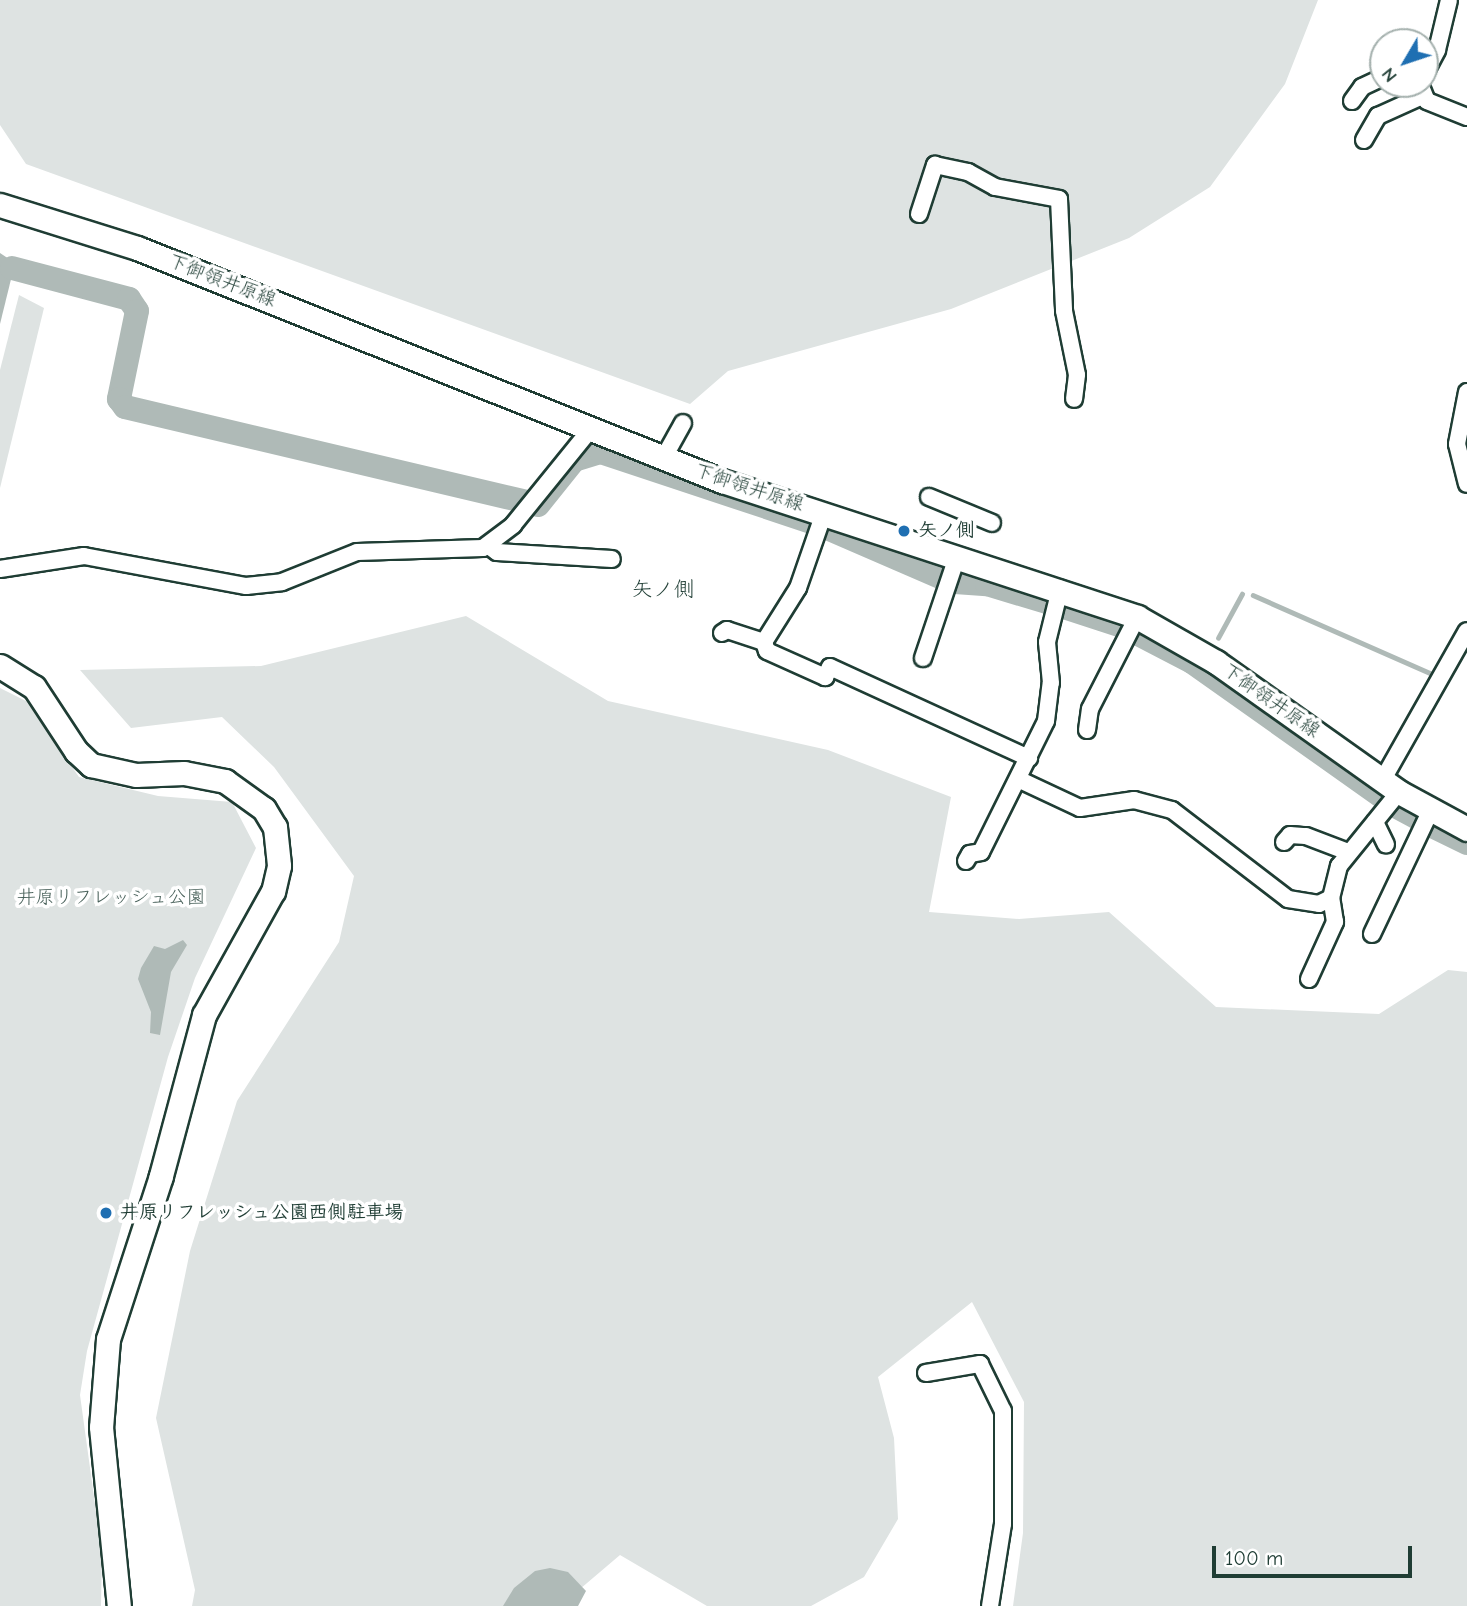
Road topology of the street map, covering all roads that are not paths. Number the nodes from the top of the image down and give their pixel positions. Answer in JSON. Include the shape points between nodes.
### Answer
{"nodes":[{"id":1,"x":1449,"y":0,"type":"edge"},
{"id":2,"x":1439,"y":42,"type":"edge"},
{"id":3,"x":1369,"y":83,"type":"edge"},
{"id":4,"x":1408,"y":98,"type":"edge"},
{"id":5,"x":1435,"y":98,"type":"edge"},
{"id":6,"x":1352,"y":102,"type":"dead end"},
{"id":7,"x":1467,"y":117,"type":"edge"},
{"id":8,"x":1364,"y":140,"type":"dead end"},
{"id":9,"x":0,"y":205,"type":"edge"},
{"id":10,"x":919,"y":214,"type":"dead end"},
{"id":11,"x":1467,"y":392,"type":"edge"},
{"id":12,"x":1074,"y":398,"type":"dead end"},
{"id":13,"x":683,"y":423,"type":"dead end"},
{"id":14,"x":589,"y":431,"type":"junction"},
{"id":15,"x":663,"y":459,"type":"junction"},
{"id":16,"x":1467,"y":484,"type":"edge"},
{"id":17,"x":929,"y":498,"type":"dead end"},
{"id":18,"x":824,"y":513,"type":"junction"},
{"id":19,"x":992,"y":523,"type":"dead end"},
{"id":20,"x":495,"y":541,"type":"junction"},
{"id":21,"x":957,"y":558,"type":"junction"},
{"id":22,"x":612,"y":559,"type":"dead end"},
{"id":23,"x":0,"y":569,"type":"edge"},
{"id":24,"x":1060,"y":589,"type":"junction"},
{"id":25,"x":1133,"y":625,"type":"junction"},
{"id":26,"x":1467,"y":631,"type":"edge"},
{"id":27,"x":722,"y":634,"type":"dead end"},
{"id":28,"x":764,"y":642,"type":"junction"},
{"id":29,"x":1461,"y":654,"type":"edge"},
{"id":30,"x":923,"y":658,"type":"dead end"},
{"id":31,"x":0,"y":666,"type":"edge"},
{"id":32,"x":1087,"y":730,"type":"dead end"},
{"id":33,"x":1029,"y":758,"type":"junction"},
{"id":34,"x":1020,"y":780,"type":"junction"},
{"id":35,"x":1390,"y":787,"type":"junction"},
{"id":36,"x":1431,"y":810,"type":"junction"},
{"id":37,"x":1375,"y":822,"type":"junction"},
{"id":38,"x":1467,"y":829,"type":"edge"},
{"id":39,"x":1284,"y":842,"type":"dead end"},
{"id":40,"x":1386,"y":845,"type":"dead end"},
{"id":41,"x":1348,"y":852,"type":"junction"},
{"id":42,"x":966,"y":861,"type":"dead end"},
{"id":43,"x":1331,"y":898,"type":"junction"},
{"id":44,"x":1372,"y":934,"type":"dead end"},
{"id":45,"x":1308,"y":979,"type":"dead end"},
{"id":46,"x":926,"y":1373,"type":"dead end"},
{"id":47,"x":119,"y":1606,"type":"edge"},
{"id":48,"x":990,"y":1606,"type":"edge"}],
"edges":[{"from":1,"to":2,"type":"street"},
{"from":3,"to":6,"type":"street"},
{"from":4,"to":8,"type":"street","via":[[1378,116]]},
{"from":5,"to":7,"type":"street"},
{"from":9,"to":14,"type":"main road","name":"下御領井原線","via":[[137,248]]},
{"from":10,"to":12,"type":"street","via":[[935,165],[968,172],[995,187],[1059,199],[1063,311],[1077,375]]},
{"from":11,"to":16,"type":"street","via":[[1457,444]]},
{"from":13,"to":15,"type":"street"},
{"from":14,"to":15,"type":"main road","name":"下御領井原線"},
{"from":14,"to":20,"type":"street"},
{"from":15,"to":18,"type":"main road","name":"下御領井原線"},
{"from":17,"to":19,"type":"street"},
{"from":18,"to":21,"type":"main road","name":"下御領井原線"},
{"from":18,"to":28,"type":"street","via":[[798,589]]},
{"from":20,"to":22,"type":"street","via":[[497,552]]},
{"from":20,"to":23,"type":"street","via":[[358,552],[282,582],[258,585],[84,556]]},
{"from":21,"to":24,"type":"main road","name":"下御領井原線"},
{"from":21,"to":30,"type":"street"},
{"from":24,"to":25,"type":"main road","name":"下御領井原線"},
{"from":24,"to":33,"type":"street","via":[[1047,642],[1051,683],[1046,721]]},
{"from":25,"to":32,"type":"street","via":[[1090,709]]},
{"from":25,"to":35,"type":"main road","name":"下御領井原線","via":[[1190,645]]},
{"from":26,"to":29,"type":"street"},
{"from":27,"to":28,"type":"street","via":[[727,630]]},
{"from":28,"to":33,"type":"street","via":[[767,651],[825,677],[831,667]]},
{"from":29,"to":35,"type":"street"},
{"from":31,"to":47,"type":"main road","via":[[34,687],[90,765],[136,775],[184,774],[225,781],[264,809],[275,827],[279,866],[273,891],[204,1015],[161,1177],[107,1339],[101,1417]]},
{"from":33,"to":34,"type":"street"},
{"from":34,"to":42,"type":"street","via":[[982,852],[970,854]]},
{"from":34,"to":43,"type":"street","via":[[1080,808],[1134,800],[1172,810],[1288,899],[1319,904]]},
{"from":35,"to":36,"type":"main road","name":"下御領井原線"},
{"from":35,"to":37,"type":"street"},
{"from":36,"to":38,"type":"main road","name":"下御領井原線"},
{"from":36,"to":44,"type":"street"},
{"from":37,"to":40,"type":"street"},
{"from":37,"to":41,"type":"street"},
{"from":39,"to":41,"type":"street","via":[[1294,834]]},
{"from":41,"to":43,"type":"street","via":[[1339,866]]},
{"from":43,"to":45,"type":"street","via":[[1335,922]]},
{"from":46,"to":48,"type":"street","via":[[980,1364],[1003,1411],[1003,1524]]}]}
